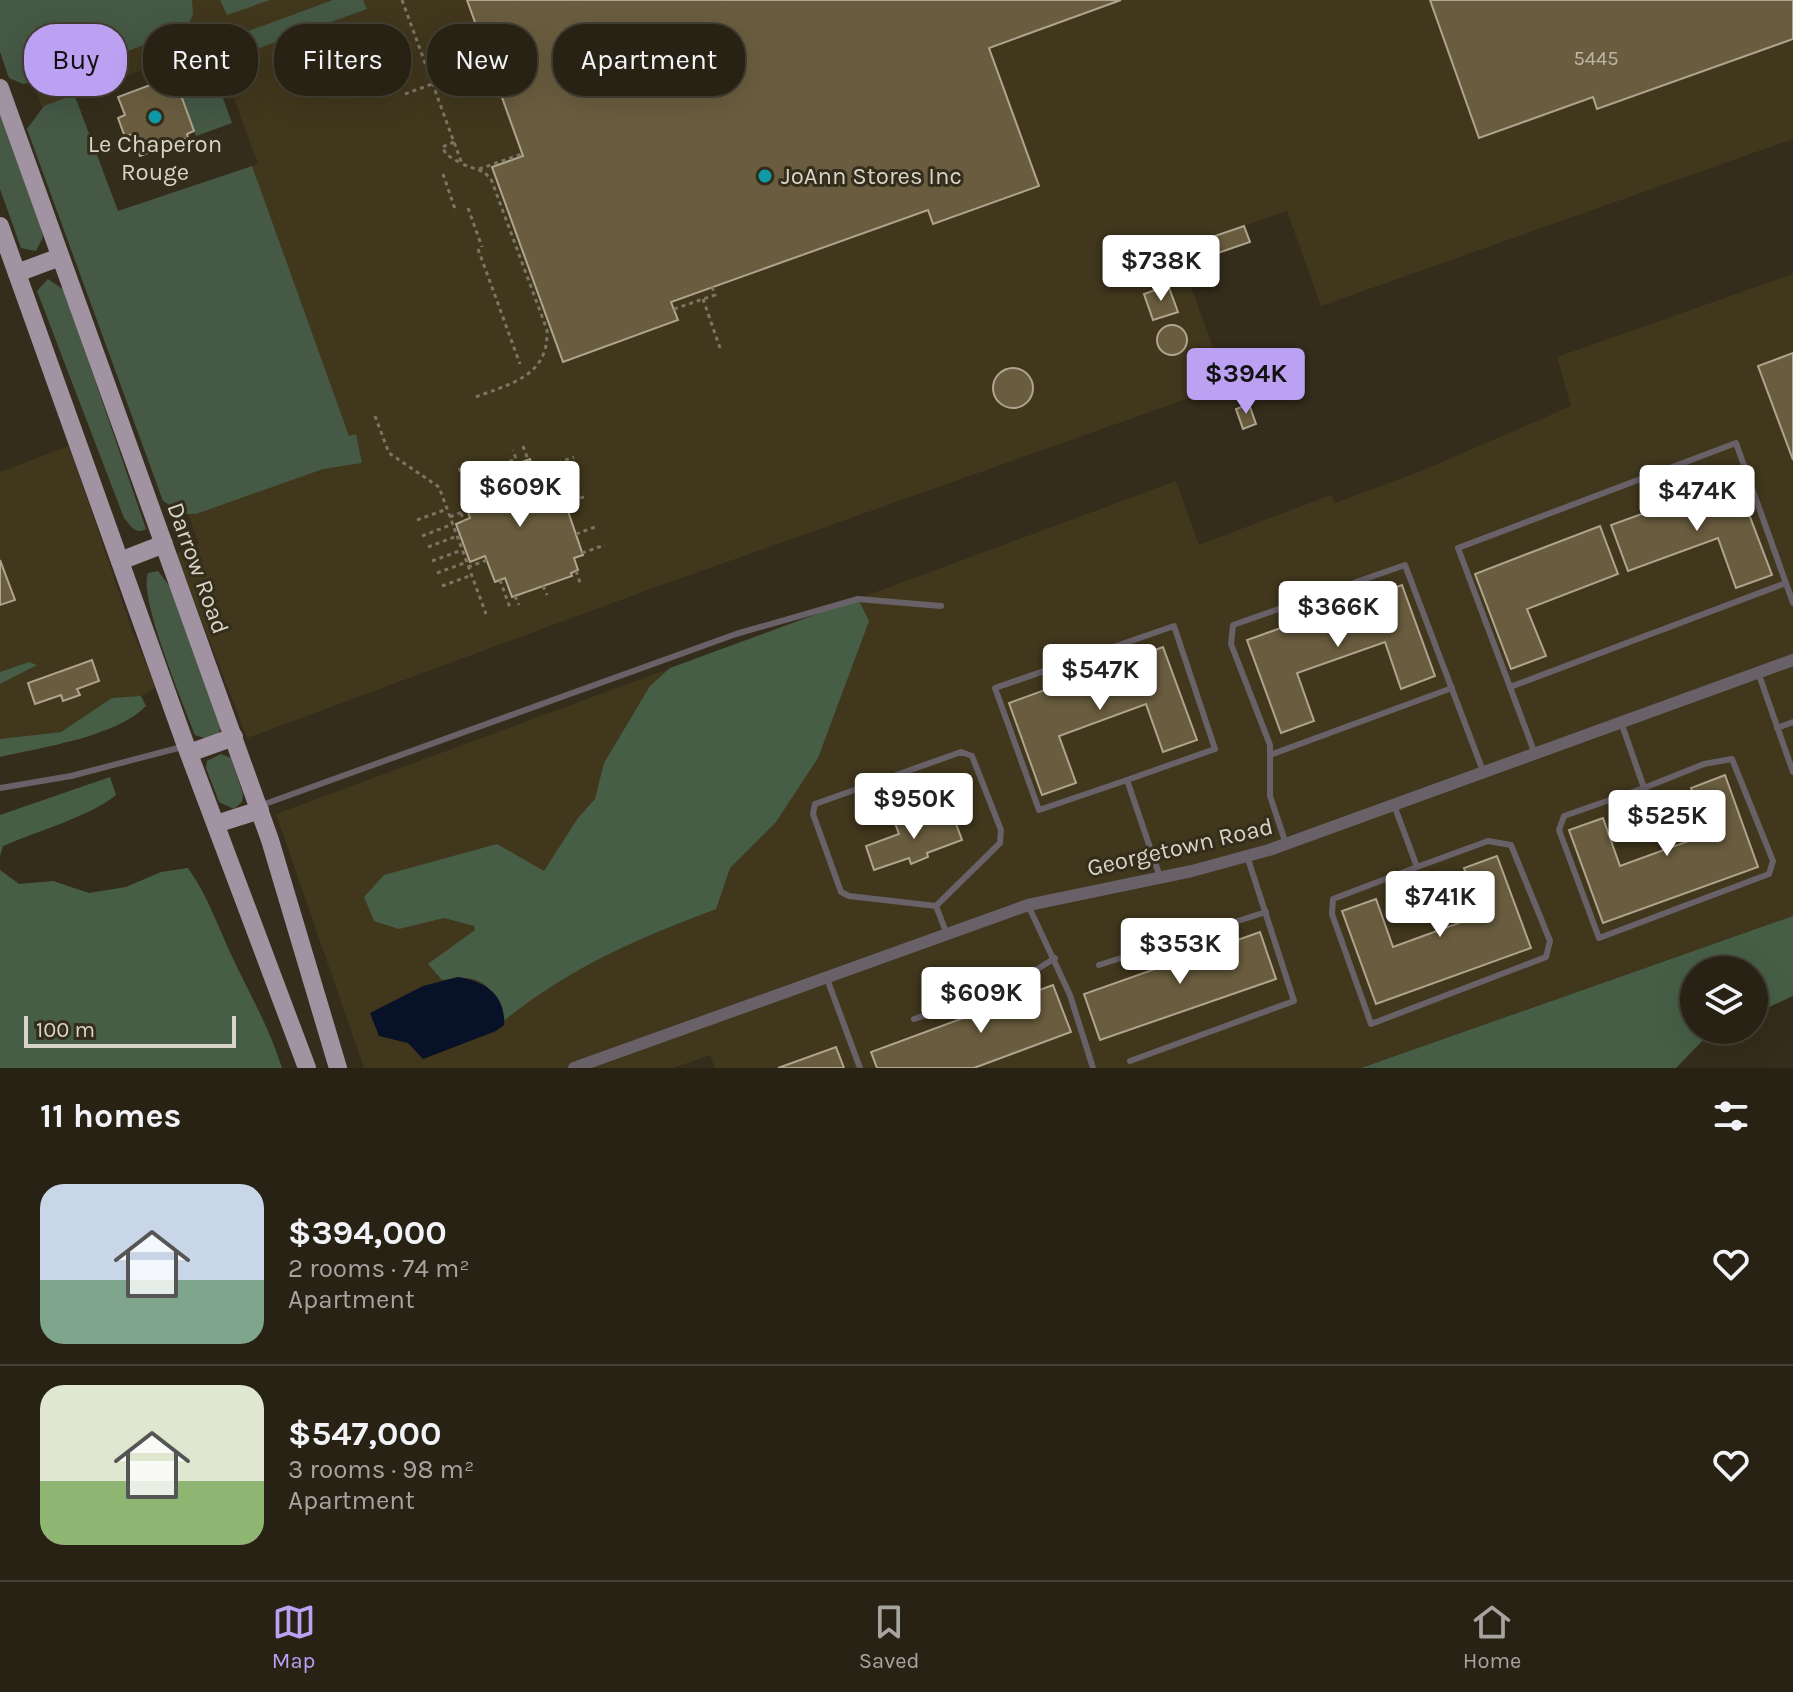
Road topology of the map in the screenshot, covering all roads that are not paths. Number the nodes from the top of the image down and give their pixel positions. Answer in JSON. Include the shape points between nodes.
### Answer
{"nodes":[{"id":1,"x":0,"y":88,"type":"edge"},
{"id":2,"x":0,"y":226,"type":"edge"},
{"id":3,"x":60,"y":257,"type":"junction"},
{"id":4,"x":17,"y":273,"type":"junction"},
{"id":5,"x":164,"y":544,"type":"junction"},
{"id":6,"x":120,"y":561,"type":"junction"},
{"id":7,"x":1786,"y":583,"type":"junction"},
{"id":8,"x":1793,"y":603,"type":"edge"},
{"id":9,"x":941,"y":606,"type":"dead end"},
{"id":10,"x":1793,"y":660,"type":"edge"},
{"id":11,"x":1758,"y":672,"type":"junction"},
{"id":12,"x":1510,"y":687,"type":"junction"},
{"id":13,"x":1452,"y":688,"type":"junction"},
{"id":14,"x":1621,"y":722,"type":"junction"},
{"id":15,"x":1793,"y":722,"type":"edge"},
{"id":16,"x":1777,"y":728,"type":"junction"},
{"id":17,"x":234,"y":737,"type":"junction"},
{"id":18,"x":187,"y":750,"type":"junction"},
{"id":19,"x":1535,"y":754,"type":"junction"},
{"id":20,"x":1270,"y":755,"type":"junction"},
{"id":21,"x":1483,"y":772,"type":"junction"},
{"id":22,"x":1793,"y":772,"type":"edge"},
{"id":23,"x":1127,"y":780,"type":"junction"},
{"id":24,"x":0,"y":788,"type":"edge"},
{"id":25,"x":1644,"y":788,"type":"junction"},
{"id":26,"x":1394,"y":805,"type":"junction"},
{"id":27,"x":259,"y":808,"type":"junction"},
{"id":28,"x":216,"y":824,"type":"junction"},
{"id":29,"x":1286,"y":844,"type":"junction"},
{"id":30,"x":1247,"y":856,"type":"junction"},
{"id":31,"x":1417,"y":867,"type":"junction"},
{"id":32,"x":1160,"y":877,"type":"junction"},
{"id":33,"x":1028,"y":905,"type":"junction"},
{"id":34,"x":936,"y":906,"type":"junction"},
{"id":35,"x":1266,"y":912,"type":"junction"},
{"id":36,"x":946,"y":932,"type":"junction"},
{"id":37,"x":1055,"y":958,"type":"junction"},
{"id":38,"x":1099,"y":965,"type":"dead end"},
{"id":39,"x":826,"y":976,"type":"junction"},
{"id":40,"x":914,"y":1019,"type":"dead end"},
{"id":41,"x":1130,"y":1061,"type":"dead end"},
{"id":42,"x":307,"y":1068,"type":"edge"},
{"id":43,"x":338,"y":1068,"type":"edge"},
{"id":44,"x":574,"y":1068,"type":"edge"},
{"id":45,"x":860,"y":1068,"type":"edge"},
{"id":46,"x":1093,"y":1068,"type":"edge"}],
"edges":[{"from":1,"to":3,"type":"main road","name":"Darrow Road"},
{"from":2,"to":4,"type":"main road"},
{"from":3,"to":4,"type":"main road"},
{"from":3,"to":5,"type":"main road","name":"Darrow Road"},
{"from":4,"to":6,"type":"main road"},
{"from":5,"to":6,"type":"main road"},
{"from":5,"to":17,"type":"main road","name":"Darrow Road"},
{"from":6,"to":18,"type":"main road"},
{"from":7,"to":8,"type":"lane"},
{"from":7,"to":12,"type":"lane"},
{"from":7,"to":12,"type":"lane","via":[[1736,443],[1458,548]]},
{"from":9,"to":27,"type":"lane","via":[[858,599],[736,634]]},
{"from":10,"to":11,"type":"street","name":"Georgetown Road"},
{"from":11,"to":14,"type":"street","name":"Georgetown Road"},
{"from":11,"to":16,"type":"lane"},
{"from":12,"to":19,"type":"lane"},
{"from":13,"to":20,"type":"lane"},
{"from":13,"to":20,"type":"lane","via":[[1405,565],[1269,610],[1233,625],[1231,634]]},
{"from":13,"to":21,"type":"lane"},
{"from":14,"to":19,"type":"street","name":"Georgetown Road"},
{"from":14,"to":25,"type":"lane"},
{"from":15,"to":16,"type":"lane"},
{"from":16,"to":22,"type":"lane"},
{"from":17,"to":18,"type":"main road"},
{"from":17,"to":27,"type":"main road","name":"Darrow Road"},
{"from":18,"to":24,"type":"lane"},
{"from":18,"to":28,"type":"main road"},
{"from":19,"to":21,"type":"street","name":"Georgetown Road"},
{"from":20,"to":29,"type":"lane","via":[[1270,796]]},
{"from":21,"to":26,"type":"street","name":"Georgetown Road"},
{"from":23,"to":23,"type":"lane","via":[[1039,810],[995,688],[1174,626],[1215,749]]},
{"from":23,"to":32,"type":"lane"},
{"from":25,"to":25,"type":"lane","via":[[1564,816],[1559,830],[1599,938],[1769,874],[1773,861],[1732,759],[1704,764]]},
{"from":26,"to":29,"type":"street","name":"Georgetown Road"},
{"from":26,"to":31,"type":"lane"},
{"from":27,"to":28,"type":"main road"},
{"from":27,"to":43,"type":"main road","name":"Darrow Road"},
{"from":28,"to":42,"type":"main road"},
{"from":29,"to":30,"type":"street","name":"Georgetown Road"},
{"from":30,"to":32,"type":"street","name":"Georgetown Road"},
{"from":30,"to":35,"type":"lane"},
{"from":31,"to":31,"type":"lane","via":[[1333,899],[1332,914],[1371,1024],[1546,957],[1550,941],[1511,845],[1488,841]]},
{"from":32,"to":33,"type":"street","name":"Georgetown Road"},
{"from":33,"to":36,"type":"street","name":"Georgetown Road"},
{"from":33,"to":37,"type":"lane"},
{"from":34,"to":34,"type":"lane","via":[[841,892],[813,814],[815,804],[961,752],[972,756],[1001,830],[1000,843]]},
{"from":34,"to":36,"type":"lane"},
{"from":35,"to":38,"type":"lane"},
{"from":35,"to":41,"type":"lane","via":[[1294,1001]]},
{"from":36,"to":39,"type":"street","name":"Georgetown Road"},
{"from":37,"to":40,"type":"lane","via":[[1009,987]]},
{"from":37,"to":46,"type":"lane"},
{"from":39,"to":44,"type":"street","name":"Georgetown Road"},
{"from":39,"to":45,"type":"lane"}]}
